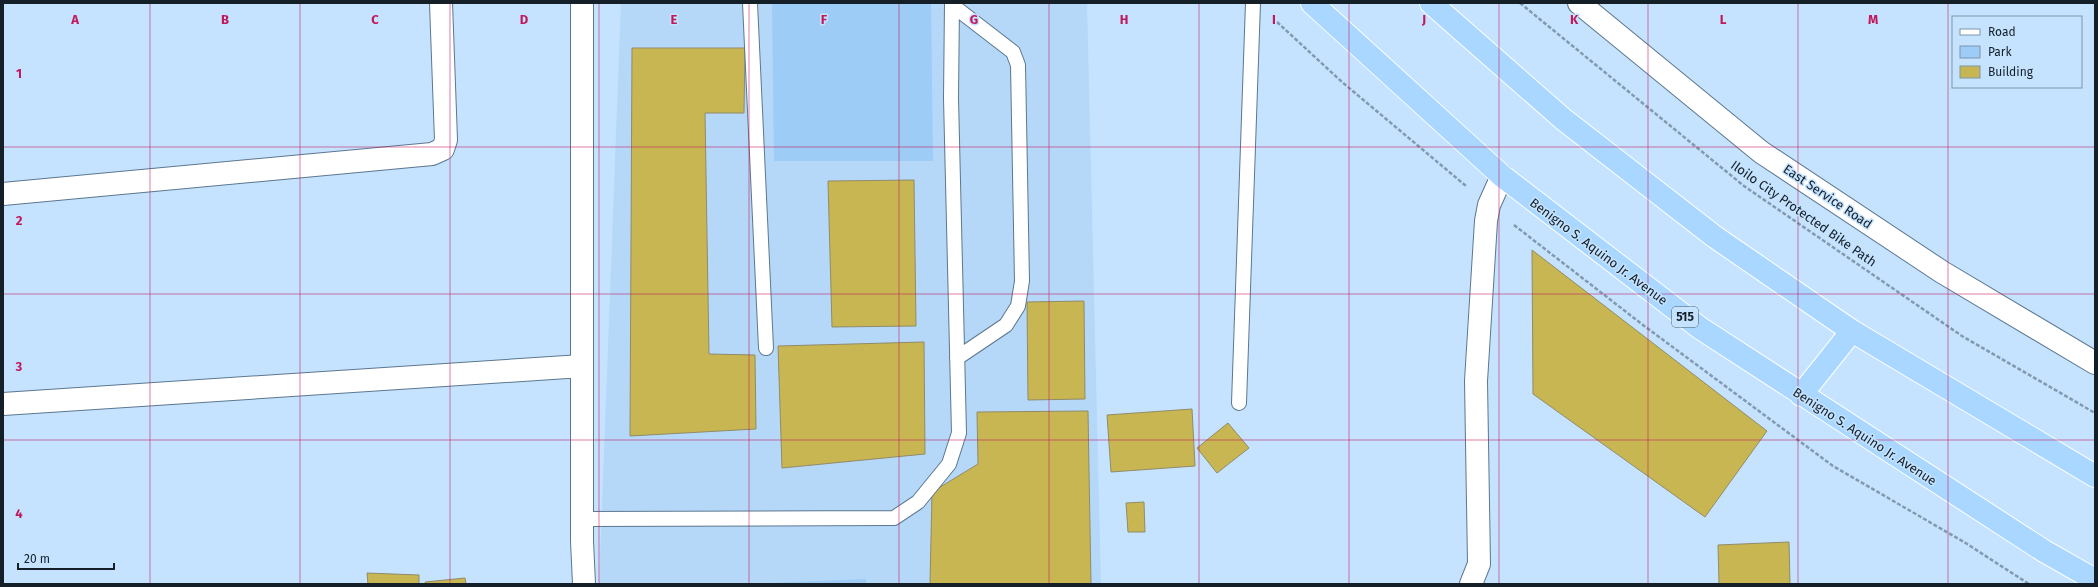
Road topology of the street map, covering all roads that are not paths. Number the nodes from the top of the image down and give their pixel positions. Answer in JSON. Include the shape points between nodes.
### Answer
{"nodes":[{"id":1,"x":441,"y":3,"type":"edge"},
{"id":2,"x":582,"y":3,"type":"edge"},
{"id":3,"x":750,"y":3,"type":"edge"},
{"id":4,"x":1253,"y":3,"type":"edge"},
{"id":5,"x":1312,"y":3,"type":"edge"},
{"id":6,"x":1431,"y":3,"type":"edge"},
{"id":7,"x":1580,"y":3,"type":"edge"},
{"id":8,"x":952,"y":4,"type":"edge"},
{"id":9,"x":1502,"y":176,"type":"junction"},
{"id":10,"x":3,"y":194,"type":"edge"},
{"id":11,"x":1852,"y":331,"type":"junction"},
{"id":12,"x":766,"y":348,"type":"dead end"},
{"id":13,"x":958,"y":358,"type":"junction"},
{"id":14,"x":2095,"y":363,"type":"edge"},
{"id":15,"x":582,"y":366,"type":"junction"},
{"id":16,"x":1801,"y":395,"type":"junction"},
{"id":17,"x":1239,"y":403,"type":"dead end"},
{"id":18,"x":3,"y":404,"type":"edge"},
{"id":19,"x":2095,"y":476,"type":"edge"},
{"id":20,"x":582,"y":519,"type":"junction"},
{"id":21,"x":2095,"y":580,"type":"edge"},
{"id":22,"x":584,"y":584,"type":"edge"},
{"id":23,"x":1471,"y":584,"type":"edge"}],
"edges":[{"from":1,"to":10,"type":"street","via":[[446,140],[444,150],[432,154]]},
{"from":2,"to":15,"type":"street"},
{"from":3,"to":12,"type":"lane"},
{"from":4,"to":17,"type":"lane"},
{"from":5,"to":9,"type":"highway","name":"Benigno S. Aquino Jr. Avenue","number":"515"},
{"from":6,"to":11,"type":"highway","via":[[1564,120],[1716,237]]},
{"from":7,"to":14,"type":"street","name":"East Service Road","via":[[1761,152],[1942,272]]},
{"from":8,"to":13,"type":"lane","via":[[951,98]]},
{"from":8,"to":13,"type":"lane","via":[[1013,52],[1018,65],[1022,281],[1018,306],[1006,325]]},
{"from":9,"to":16,"type":"highway","name":"Benigno S. Aquino Jr. Avenue","number":"515","via":[[1700,328]]},
{"from":9,"to":23,"type":"street","via":[[1489,205],[1486,221],[1476,381],[1479,564]]},
{"from":11,"to":16,"type":"highway"},
{"from":11,"to":19,"type":"highway"},
{"from":13,"to":20,"type":"lane","via":[[960,433],[949,464],[918,502],[894,518]]},
{"from":15,"to":18,"type":"street"},
{"from":15,"to":20,"type":"street"},
{"from":16,"to":21,"type":"highway","name":"Benigno S. Aquino Jr. Avenue","number":"515","via":[[2044,551]]},
{"from":20,"to":22,"type":"street"}]}
